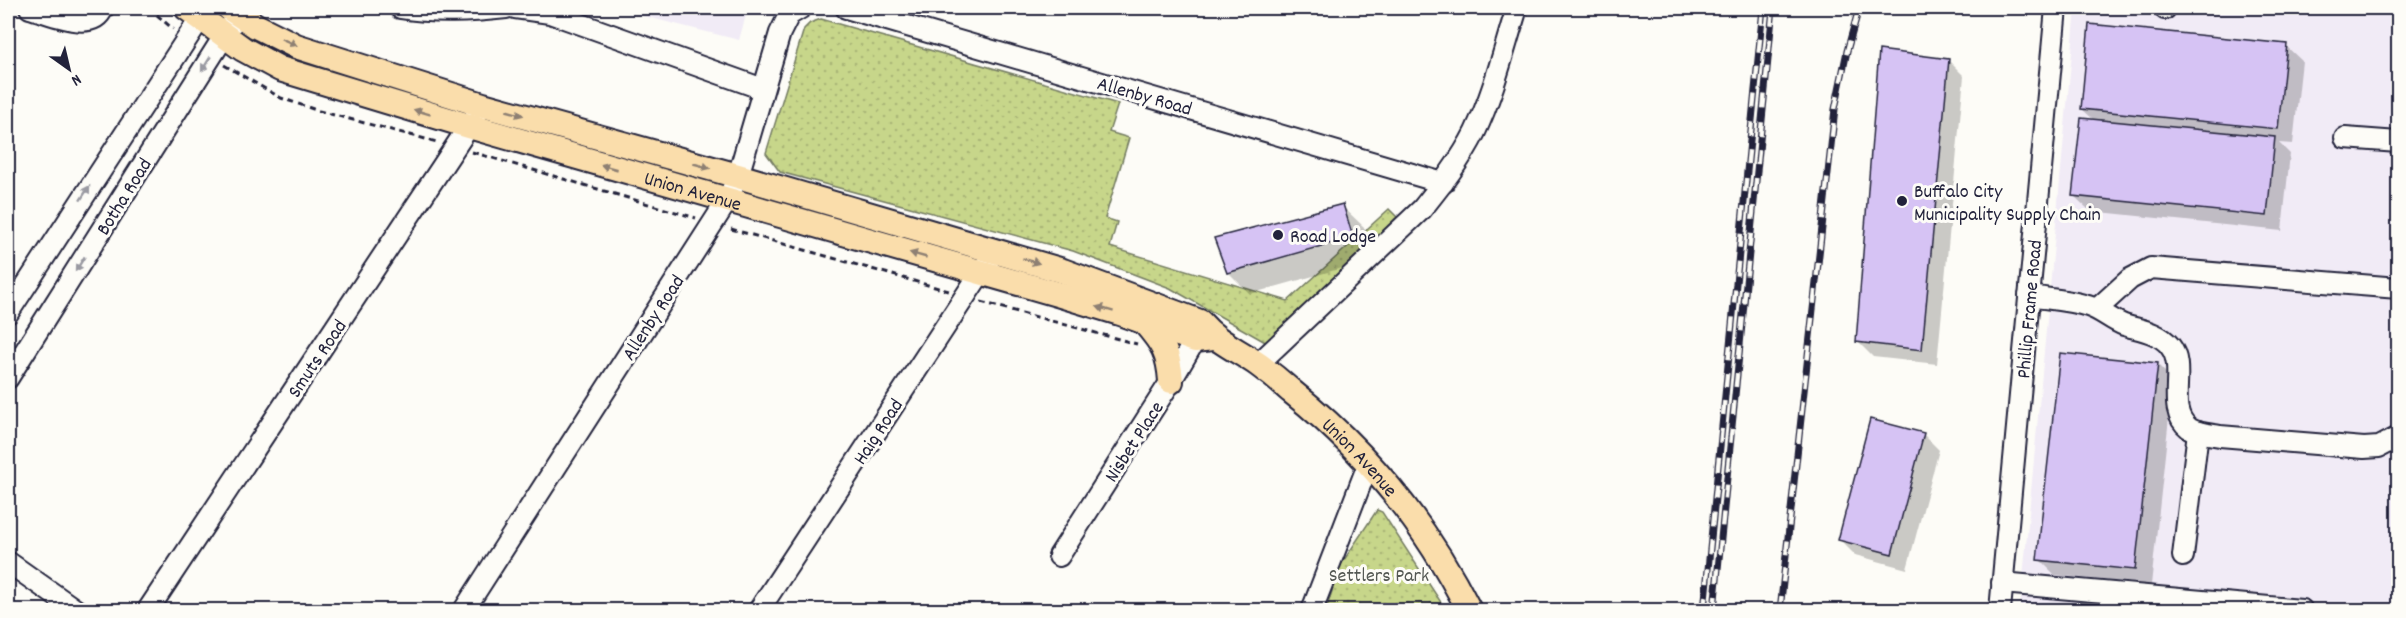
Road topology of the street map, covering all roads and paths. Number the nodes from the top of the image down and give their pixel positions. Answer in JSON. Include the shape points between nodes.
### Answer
{"nodes":[{"id":1,"x":30,"y":8,"type":"edge"},
{"id":2,"x":103,"y":8,"type":"edge"},
{"id":3,"x":149,"y":8,"type":"edge"},
{"id":4,"x":400,"y":8,"type":"edge"},
{"id":5,"x":506,"y":8,"type":"edge"},
{"id":6,"x":515,"y":8,"type":"edge"},
{"id":7,"x":846,"y":8,"type":"edge"},
{"id":8,"x":1517,"y":8,"type":"edge"},
{"id":9,"x":2056,"y":8,"type":"edge"},
{"id":10,"x":793,"y":10,"type":"edge"},
{"id":11,"x":198,"y":11,"type":"edge"},
{"id":12,"x":233,"y":11,"type":"edge"},
{"id":13,"x":224,"y":35,"type":"junction"},
{"id":14,"x":185,"y":40,"type":"junction"},
{"id":15,"x":210,"y":58,"type":"junction"},
{"id":16,"x":763,"y":89,"type":"junction"},
{"id":17,"x":483,"y":105,"type":"junction"},
{"id":18,"x":469,"y":126,"type":"junction"},
{"id":19,"x":2345,"y":138,"type":"dead end"},
{"id":20,"x":2398,"y":142,"type":"edge"},
{"id":21,"x":455,"y":147,"type":"junction"},
{"id":22,"x":738,"y":176,"type":"junction"},
{"id":23,"x":1443,"y":183,"type":"junction"},
{"id":24,"x":727,"y":201,"type":"junction"},
{"id":25,"x":712,"y":224,"type":"junction"},
{"id":26,"x":995,"y":250,"type":"junction"},
{"id":27,"x":981,"y":273,"type":"junction"},
{"id":28,"x":2398,"y":288,"type":"edge"},
{"id":29,"x":966,"y":296,"type":"junction"},
{"id":30,"x":2029,"y":296,"type":"junction"},
{"id":31,"x":2097,"y":309,"type":"junction"},
{"id":32,"x":8,"y":313,"type":"edge"},
{"id":33,"x":1203,"y":333,"type":"junction"},
{"id":34,"x":1141,"y":334,"type":"junction"},
{"id":35,"x":1258,"y":364,"type":"junction"},
{"id":36,"x":8,"y":378,"type":"edge"},
{"id":37,"x":1171,"y":381,"type":"junction"},
{"id":38,"x":2198,"y":432,"type":"junction"},
{"id":39,"x":2398,"y":437,"type":"edge"},
{"id":40,"x":1369,"y":462,"type":"junction"},
{"id":41,"x":1059,"y":556,"type":"dead end"},
{"id":42,"x":2183,"y":556,"type":"dead end"},
{"id":43,"x":8,"y":562,"type":"edge"},
{"id":44,"x":2002,"y":583,"type":"junction"},
{"id":45,"x":1310,"y":608,"type":"edge"},
{"id":46,"x":76,"y":610,"type":"edge"},
{"id":47,"x":148,"y":610,"type":"edge"},
{"id":48,"x":464,"y":610,"type":"edge"},
{"id":49,"x":759,"y":610,"type":"edge"},
{"id":50,"x":1469,"y":610,"type":"edge"},
{"id":51,"x":2000,"y":610,"type":"edge"},
{"id":52,"x":2302,"y":610,"type":"edge"}],
"edges":[{"from":1,"to":2,"type":"street","via":[[89,21],[98,17]]},
{"from":3,"to":14,"type":"path"},
{"from":4,"to":5,"type":"street","via":[[467,12]]},
{"from":6,"to":16,"type":"street","via":[[550,13]]},
{"from":7,"to":23,"type":"street","name":"Allenby Road"},
{"from":8,"to":23,"type":"street","via":[[1490,97],[1475,132]]},
{"from":9,"to":30,"type":"street","name":"Phillip Frame Road"},
{"from":10,"to":16,"type":"street","name":"Allenby Road","via":[[780,33]]},
{"from":11,"to":13,"type":"main road","name":"Union Avenue"},
{"from":11,"to":14,"type":"street","name":"Botha Road"},
{"from":12,"to":13,"type":"street","name":"Botha Road"},
{"from":12,"to":17,"type":"main road","name":"Union Avenue","one_way":true,"via":[[296,46]]},
{"from":13,"to":15,"type":"street","name":"Botha Road"},
{"from":18,"to":13,"type":"main road","name":"Union Avenue","one_way":true,"via":[[280,69]]},
{"from":32,"to":14,"type":"street","name":"Botha Road","one_way":true},
{"from":15,"to":21,"type":"path","via":[[281,98]]},
{"from":15,"to":36,"type":"street","name":"Botha Road","one_way":true},
{"from":16,"to":22,"type":"street","name":"Allenby Road"},
{"from":17,"to":18,"type":"street","name":"Smuts Road"},
{"from":17,"to":22,"type":"main road","name":"Union Avenue","one_way":true},
{"from":18,"to":21,"type":"street","name":"Smuts Road"},
{"from":24,"to":18,"type":"main road","name":"Union Avenue","one_way":true},
{"from":19,"to":20,"type":"street"},
{"from":21,"to":25,"type":"path"},
{"from":21,"to":47,"type":"street","name":"Smuts Road"},
{"from":22,"to":24,"type":"street","name":"Allenby Road"},
{"from":22,"to":26,"type":"main road","name":"Union Avenue"},
{"from":23,"to":35,"type":"street","via":[[1422,209]]},
{"from":24,"to":25,"type":"street","name":"Allenby Road"},
{"from":27,"to":24,"type":"main road","name":"Union Avenue","one_way":true},
{"from":25,"to":29,"type":"path"},
{"from":25,"to":48,"type":"street","name":"Allenby Road"},
{"from":26,"to":27,"type":"street","name":"Haig Road"},
{"from":26,"to":33,"type":"main road","name":"Union Avenue","one_way":true,"via":[[1063,271]]},
{"from":27,"to":29,"type":"street","name":"Haig Road"},
{"from":34,"to":27,"type":"main road","name":"Union Avenue","one_way":true},
{"from":28,"to":31,"type":"street","via":[[2151,268],[2130,279]]},
{"from":29,"to":34,"type":"path","via":[[999,308]]},
{"from":29,"to":49,"type":"street","name":"Haig Road"},
{"from":30,"to":31,"type":"street"},
{"from":30,"to":44,"type":"street","name":"Phillip Frame Road"},
{"from":31,"to":38,"type":"street","via":[[2122,324],[2152,333],[2171,347],[2176,360],[2181,418]]},
{"from":33,"to":34,"type":"main road","name":"Union Avenue"},
{"from":33,"to":35,"type":"main road","name":"Union Avenue"},
{"from":33,"to":37,"type":"street","name":"Nisbet Place"},
{"from":34,"to":37,"type":"main road","via":[[1166,349]]},
{"from":35,"to":40,"type":"main road","name":"Union Avenue","via":[[1340,431]]},
{"from":37,"to":41,"type":"street","name":"Nisbet Place"},
{"from":38,"to":39,"type":"street","via":[[2364,448],[2379,447]]},
{"from":38,"to":42,"type":"street"},
{"from":40,"to":45,"type":"street"},
{"from":40,"to":50,"type":"main road","name":"Union Avenue","via":[[1424,534]]},
{"from":43,"to":46,"type":"street"},
{"from":44,"to":51,"type":"street","name":"Phillip Frame Road"},
{"from":44,"to":52,"type":"street"}]}
